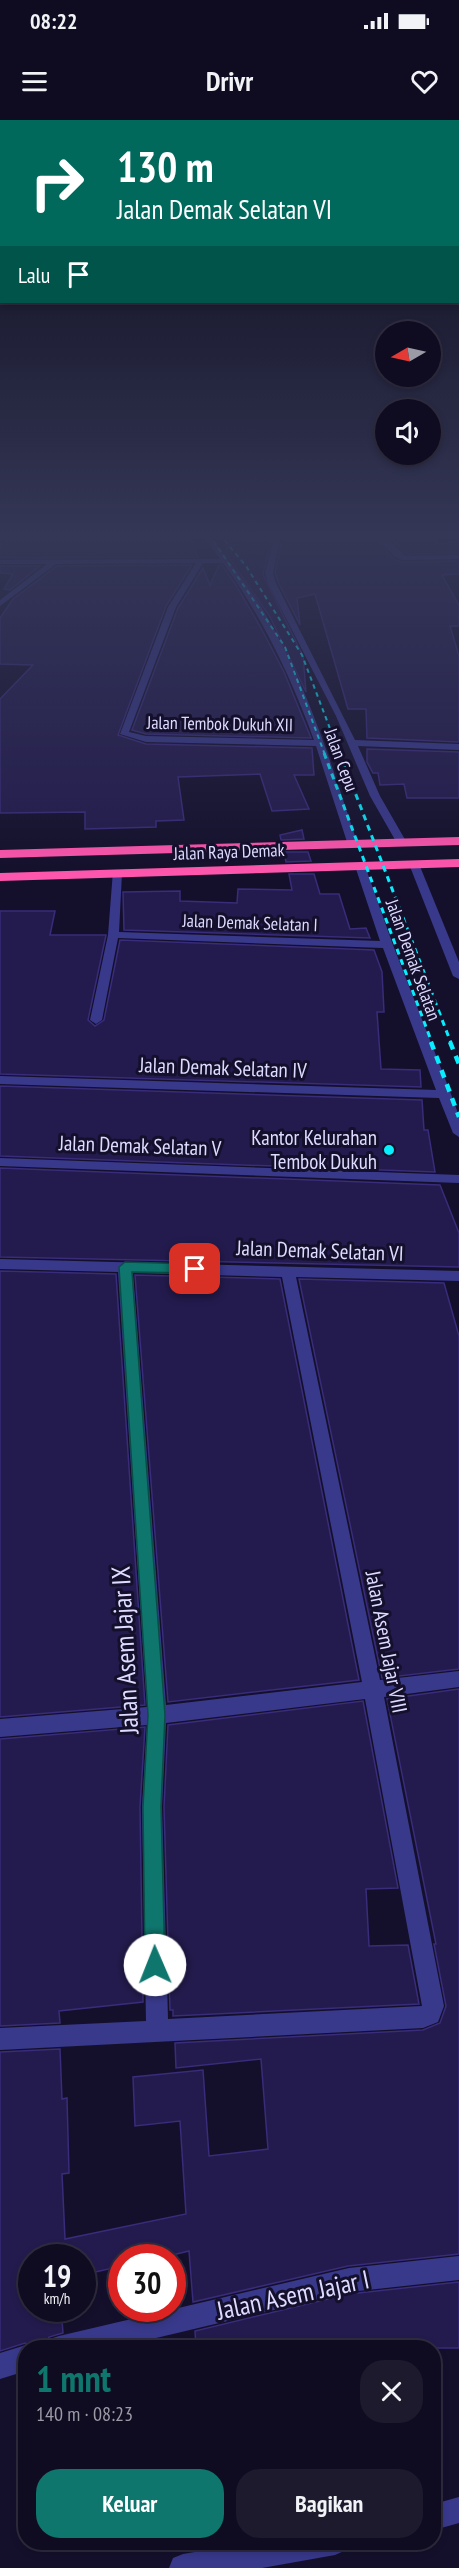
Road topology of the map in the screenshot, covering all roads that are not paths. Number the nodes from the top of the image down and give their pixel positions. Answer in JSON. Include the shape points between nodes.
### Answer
{"nodes":[{"id":1,"x":156,"y":648,"type":"edge"},
{"id":2,"x":280,"y":648,"type":"edge"},
{"id":3,"x":305,"y":648,"type":"edge"},
{"id":4,"x":318,"y":743,"type":"junction"},
{"id":5,"x":350,"y":743,"type":"junction"},
{"id":6,"x":459,"y":747,"type":"edge"},
{"id":7,"x":459,"y":841,"type":"edge"},
{"id":8,"x":402,"y":843,"type":"junction"},
{"id":9,"x":352,"y":845,"type":"junction"},
{"id":10,"x":0,"y":854,"type":"edge"},
{"id":11,"x":459,"y":863,"type":"edge"},
{"id":12,"x":414,"y":864,"type":"junction"},
{"id":13,"x":360,"y":866,"type":"junction"},
{"id":14,"x":117,"y":873,"type":"junction"},
{"id":15,"x":0,"y":877,"type":"edge"},
{"id":16,"x":113,"y":935,"type":"junction"},
{"id":17,"x":387,"y":945,"type":"junction"},
{"id":18,"x":459,"y":976,"type":"edge"},
{"id":19,"x":96,"y":1020,"type":"dead end"},
{"id":20,"x":0,"y":1080,"type":"edge"},
{"id":21,"x":445,"y":1094,"type":"junction"},
{"id":22,"x":459,"y":1133,"type":"edge"},
{"id":23,"x":0,"y":1162,"type":"edge"},
{"id":24,"x":459,"y":1179,"type":"edge"},
{"id":25,"x":0,"y":1264,"type":"edge"},
{"id":26,"x":125,"y":1267,"type":"junction"},
{"id":27,"x":288,"y":1271,"type":"junction"},
{"id":28,"x":459,"y":1276,"type":"edge"},
{"id":29,"x":459,"y":1679,"type":"edge"},
{"id":30,"x":373,"y":1690,"type":"junction"},
{"id":31,"x":157,"y":1715,"type":"junction"},
{"id":32,"x":0,"y":1728,"type":"edge"},
{"id":33,"x":157,"y":2032,"type":"junction"},
{"id":34,"x":0,"y":2039,"type":"edge"},
{"id":35,"x":459,"y":2268,"type":"edge"},
{"id":36,"x":93,"y":2340,"type":"edge"},
{"id":37,"x":18,"y":2360,"type":"edge"},
{"id":38,"x":0,"y":2366,"type":"edge"},
{"id":39,"x":459,"y":2510,"type":"edge"},
{"id":40,"x":441,"y":2515,"type":"edge"},
{"id":41,"x":311,"y":2550,"type":"edge"},
{"id":42,"x":277,"y":2561,"type":"edge"},
{"id":43,"x":183,"y":2568,"type":"edge"}],
"edges":[{"from":1,"to":4,"type":"street","name":"Jalan Tembok Dukuh XII","via":[[123,732],[130,737]]},
{"from":2,"to":4,"type":"street","name":"Jalan Cepu"},
{"from":3,"to":5,"type":"street"},
{"from":4,"to":9,"type":"street","name":"Jalan Cepu"},
{"from":5,"to":6,"type":"street"},
{"from":5,"to":8,"type":"street"},
{"from":7,"to":8,"type":"highway","name":"Jalan Raya Demak"},
{"from":8,"to":9,"type":"highway","name":"Jalan Raya Demak"},
{"from":9,"to":10,"type":"highway","name":"Jalan Raya Demak"},
{"from":11,"to":12,"type":"highway","name":"Jalan Raya Demak"},
{"from":12,"to":13,"type":"highway","name":"Jalan Raya Demak"},
{"from":12,"to":18,"type":"street"},
{"from":13,"to":14,"type":"highway","name":"Jalan Raya Demak"},
{"from":13,"to":17,"type":"street","name":"Jalan Demak Selatan"},
{"from":14,"to":15,"type":"highway","name":"Jalan Raya Demak"},
{"from":14,"to":16,"type":"street"},
{"from":16,"to":17,"type":"street","name":"Jalan Demak Selatan I"},
{"from":16,"to":19,"type":"street"},
{"from":17,"to":21,"type":"street","name":"Jalan Demak Selatan"},
{"from":20,"to":21,"type":"street","name":"Jalan Demak Selatan IV"},
{"from":21,"to":22,"type":"street","name":"Jalan Demak Selatan"},
{"from":23,"to":24,"type":"street","name":"Jalan Demak Selatan V"},
{"from":25,"to":26,"type":"street","name":"Jalan Demak Selatan VI"},
{"from":26,"to":27,"type":"street","name":"Jalan Demak Selatan VI"},
{"from":26,"to":31,"type":"street","name":"Jalan Asem Jajar IX"},
{"from":27,"to":28,"type":"street","name":"Jalan Demak Selatan VI"},
{"from":27,"to":30,"type":"street","name":"Jalan Asem Jajar VIII"},
{"from":29,"to":30,"type":"street"},
{"from":30,"to":31,"type":"street"},
{"from":30,"to":33,"type":"street","name":"Jalan Asem Jajar VIII","via":[[433,2006],[430,2014],[423,2018]]},
{"from":31,"to":32,"type":"street"},
{"from":31,"to":33,"type":"street","name":"Jalan Asem Jajar IX","via":[[152,1807]]},
{"from":33,"to":34,"type":"street"},
{"from":35,"to":36,"type":"street","name":"Jalan Asem Jajar I","via":[[349,2280]]},
{"from":37,"to":38,"type":"street"},
{"from":39,"to":40,"type":"street"},
{"from":41,"to":42,"type":"street"},
{"from":42,"to":43,"type":"street"}]}
